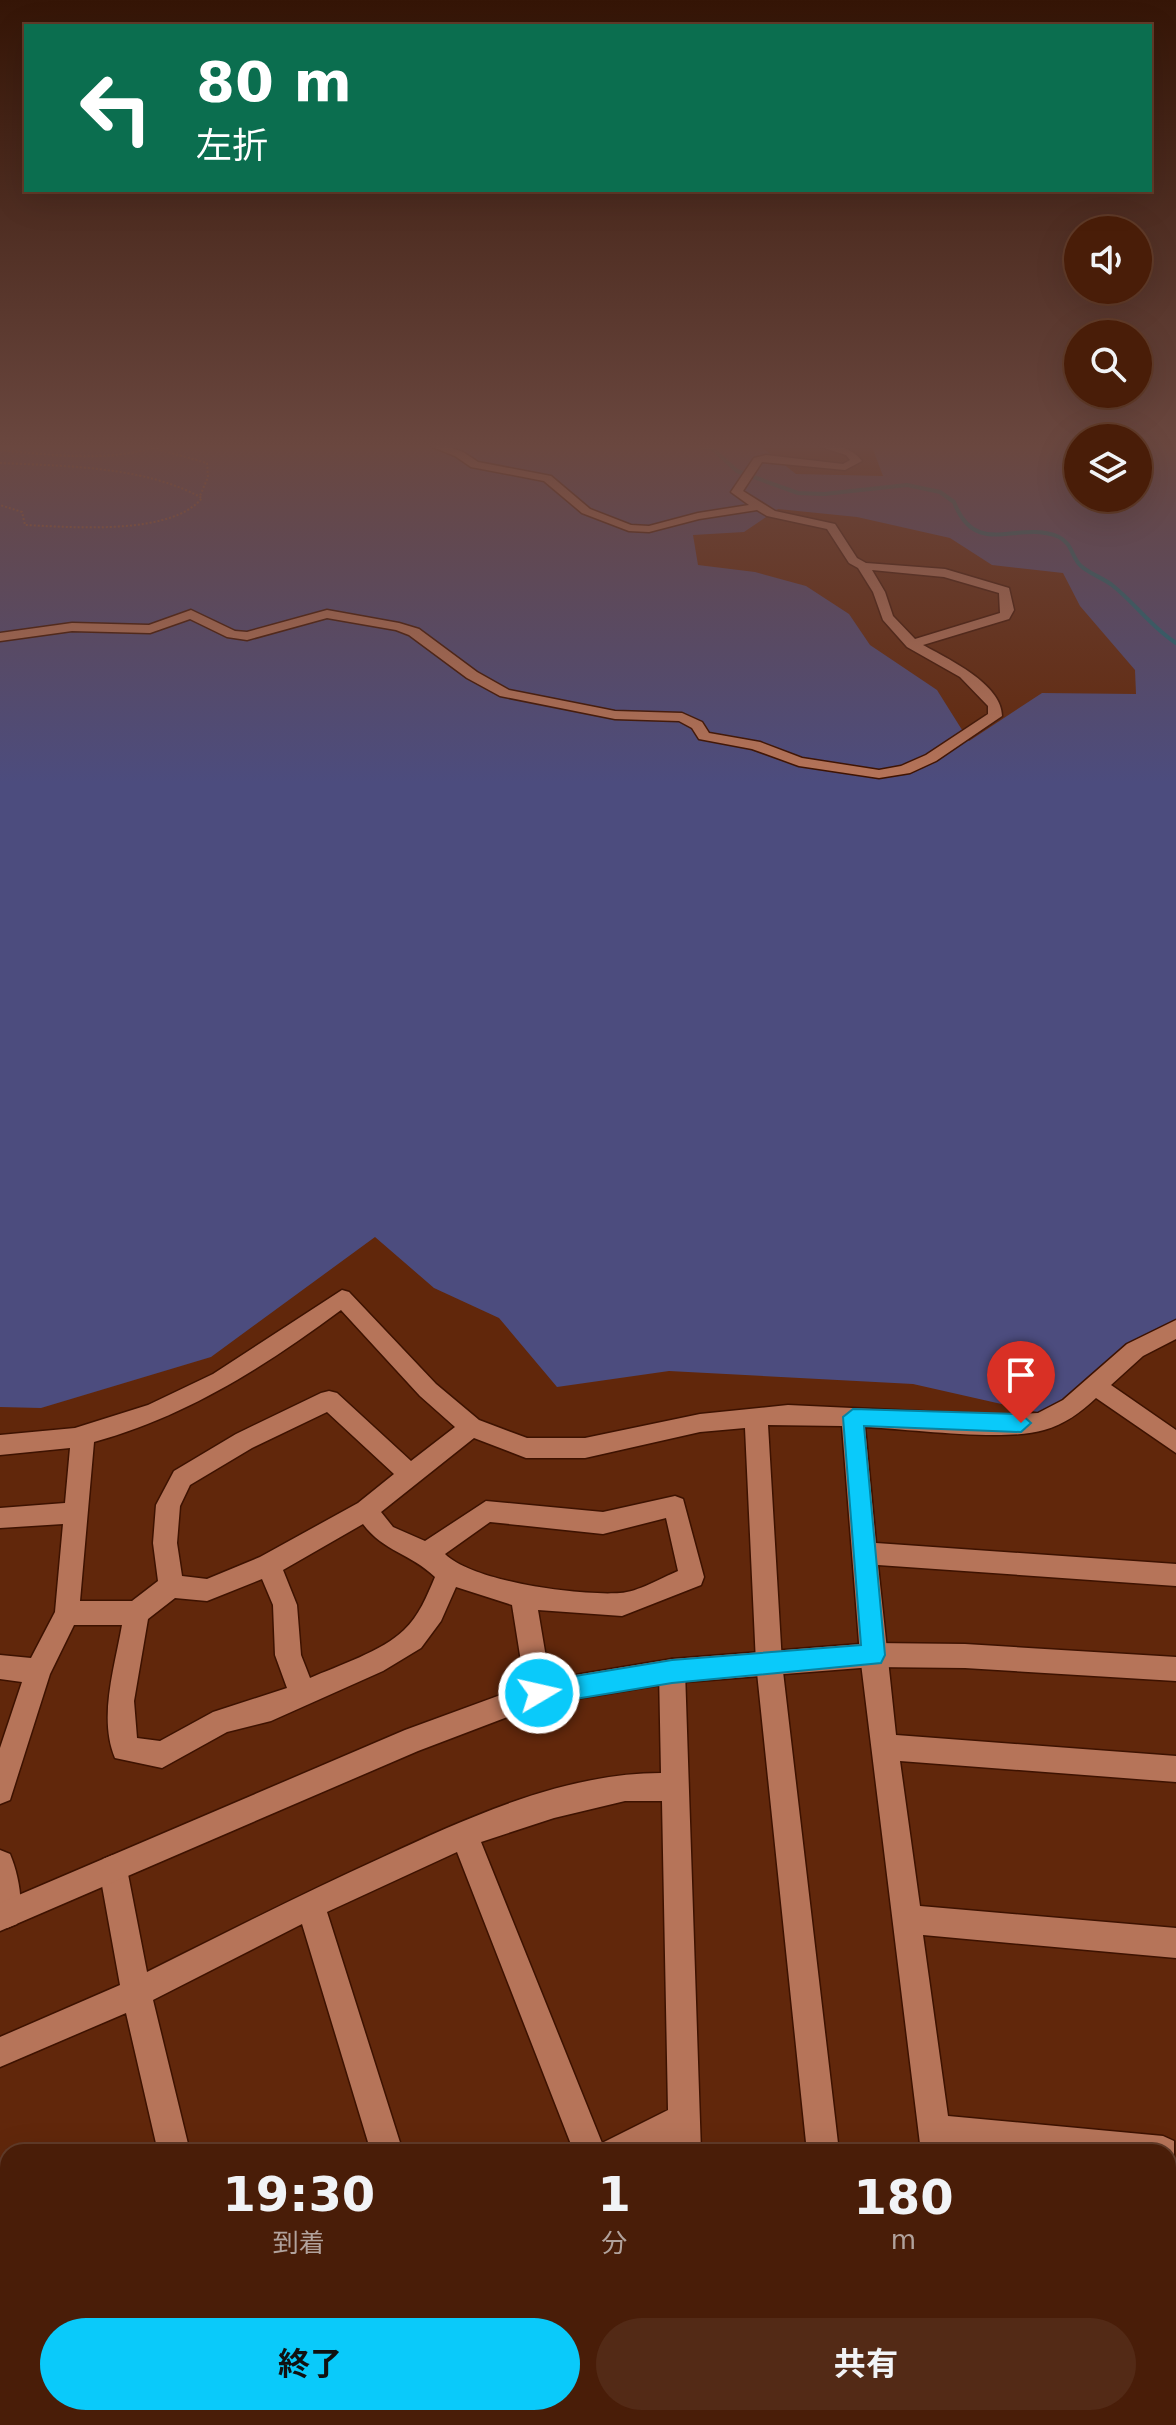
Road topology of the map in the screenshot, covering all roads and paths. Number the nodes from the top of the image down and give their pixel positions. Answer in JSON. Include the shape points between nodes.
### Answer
{"nodes":[{"id":1,"x":851,"y":557,"type":"edge"},
{"id":2,"x":863,"y":566,"type":"junction"},
{"id":3,"x":0,"y":637,"type":"edge"},
{"id":4,"x":912,"y":644,"type":"junction"},
{"id":5,"x":1176,"y":1329,"type":"edge"},
{"id":6,"x":1097,"y":1387,"type":"junction"},
{"id":7,"x":756,"y":1416,"type":"junction"},
{"id":8,"x":853,"y":1417,"type":"junction"},
{"id":9,"x":471,"y":1427,"type":"junction"},
{"id":10,"x":83,"y":1436,"type":"junction"},
{"id":11,"x":1176,"y":1443,"type":"edge"},
{"id":12,"x":0,"y":1445,"type":"edge"},
{"id":13,"x":410,"y":1475,"type":"junction"},
{"id":14,"x":366,"y":1510,"type":"junction"},
{"id":15,"x":78,"y":1512,"type":"junction"},
{"id":16,"x":0,"y":1518,"type":"edge"},
{"id":17,"x":427,"y":1553,"type":"junction"},
{"id":18,"x":865,"y":1553,"type":"junction"},
{"id":19,"x":269,"y":1565,"type":"junction"},
{"id":20,"x":449,"y":1574,"type":"junction"},
{"id":21,"x":1176,"y":1575,"type":"edge"},
{"id":22,"x":171,"y":1586,"type":"junction"},
{"id":23,"x":523,"y":1597,"type":"junction"},
{"id":24,"x":67,"y":1613,"type":"junction"},
{"id":25,"x":137,"y":1613,"type":"junction"},
{"id":26,"x":873,"y":1655,"type":"junction"},
{"id":27,"x":769,"y":1663,"type":"junction"},
{"id":28,"x":0,"y":1667,"type":"edge"},
{"id":29,"x":1176,"y":1669,"type":"edge"},
{"id":30,"x":38,"y":1671,"type":"junction"},
{"id":31,"x":672,"y":1671,"type":"junction"},
{"id":32,"x":302,"y":1692,"type":"junction"},
{"id":33,"x":539,"y":1693,"type":"junction"},
{"id":34,"x":885,"y":1747,"type":"junction"},
{"id":35,"x":1176,"y":1769,"type":"edge"},
{"id":36,"x":676,"y":1787,"type":"junction"},
{"id":37,"x":0,"y":1790,"type":"edge"},
{"id":38,"x":464,"y":1834,"type":"junction"},
{"id":39,"x":0,"y":1864,"type":"edge"},
{"id":40,"x":113,"y":1869,"type":"junction"},
{"id":41,"x":310,"y":1905,"type":"junction"},
{"id":42,"x":4,"y":1915,"type":"edge"},
{"id":43,"x":907,"y":1919,"type":"junction"},
{"id":44,"x":1176,"y":1943,"type":"edge"},
{"id":45,"x":136,"y":1993,"type":"junction"},
{"id":46,"x":0,"y":2052,"type":"edge"},
{"id":47,"x":685,"y":2118,"type":"junction"},
{"id":48,"x":935,"y":2141,"type":"edge"},
{"id":49,"x":172,"y":2144,"type":"edge"},
{"id":50,"x":385,"y":2144,"type":"edge"},
{"id":51,"x":587,"y":2144,"type":"edge"},
{"id":52,"x":631,"y":2144,"type":"edge"},
{"id":53,"x":685,"y":2144,"type":"edge"},
{"id":54,"x":822,"y":2144,"type":"edge"},
{"id":55,"x":998,"y":2144,"type":"edge"}],
"edges":[{"from":1,"to":2,"type":"street"},
{"from":2,"to":4,"type":"street","via":[[887,617]]},
{"from":2,"to":4,"type":"street","via":[[945,573],[1005,591],[1005,616]]},
{"from":3,"to":4,"type":"street","via":[[72,627],[150,629],[191,614],[247,636],[308,618],[345,616],[414,632],[505,693],[615,715],[682,717],[704,736],[755,745],[799,762],[879,774],[931,758],[995,716],[995,705],[965,674]]},
{"from":5,"to":6,"type":"street","via":[[1115,1365]]},
{"from":6,"to":8,"type":"street","via":[[1041,1422]]},
{"from":6,"to":11,"type":"street"},
{"from":7,"to":8,"type":"street"},
{"from":7,"to":9,"type":"street","via":[[585,1448],[526,1448]]},
{"from":7,"to":27,"type":"street"},
{"from":8,"to":18,"type":"street"},
{"from":9,"to":10,"type":"street","via":[[428,1390],[342,1298],[233,1376],[166,1409]]},
{"from":9,"to":13,"type":"street"},
{"from":10,"to":12,"type":"street"},
{"from":10,"to":15,"type":"street"},
{"from":13,"to":14,"type":"street"},
{"from":13,"to":22,"type":"street","via":[[329,1400],[182,1478],[168,1505],[165,1543]]},
{"from":14,"to":17,"type":"street","via":[[385,1535]]},
{"from":14,"to":19,"type":"street"},
{"from":15,"to":16,"type":"street"},
{"from":15,"to":24,"type":"street"},
{"from":17,"to":20,"type":"street"},
{"from":17,"to":23,"type":"street","via":[[486,1511],[603,1523],[675,1506],[692,1577],[622,1605]]},
{"from":18,"to":21,"type":"street"},
{"from":18,"to":26,"type":"street"},
{"from":19,"to":22,"type":"street","via":[[207,1590]]},
{"from":19,"to":32,"type":"street","via":[[285,1605],[288,1655]]},
{"from":20,"to":23,"type":"street"},
{"from":20,"to":32,"type":"street","via":[[432,1613],[412,1640]]},
{"from":22,"to":25,"type":"street"},
{"from":23,"to":33,"type":"street"},
{"from":24,"to":25,"type":"street"},
{"from":24,"to":30,"type":"street"},
{"from":25,"to":32,"type":"street","via":[[121,1701],[124,1749],[162,1755],[222,1721],[271,1708]]},
{"from":26,"to":27,"type":"street"},
{"from":26,"to":29,"type":"street"},
{"from":26,"to":34,"type":"street"},
{"from":27,"to":31,"type":"street"},
{"from":27,"to":54,"type":"street"},
{"from":28,"to":30,"type":"street"},
{"from":30,"to":37,"type":"street"},
{"from":31,"to":33,"type":"street"},
{"from":31,"to":36,"type":"street"},
{"from":33,"to":40,"type":"street","via":[[414,1739]]},
{"from":34,"to":35,"type":"street"},
{"from":34,"to":43,"type":"street"},
{"from":36,"to":38,"type":"street","via":[[625,1787]]},
{"from":36,"to":47,"type":"street"},
{"from":38,"to":41,"type":"street"},
{"from":38,"to":51,"type":"street"},
{"from":39,"to":42,"type":"street"},
{"from":40,"to":42,"type":"street"},
{"from":40,"to":45,"type":"street"},
{"from":41,"to":45,"type":"street"},
{"from":41,"to":50,"type":"street"},
{"from":43,"to":44,"type":"street"},
{"from":43,"to":48,"type":"street"},
{"from":45,"to":46,"type":"street"},
{"from":45,"to":49,"type":"street"},
{"from":47,"to":52,"type":"street"},
{"from":47,"to":53,"type":"street"},
{"from":48,"to":55,"type":"street"}]}
